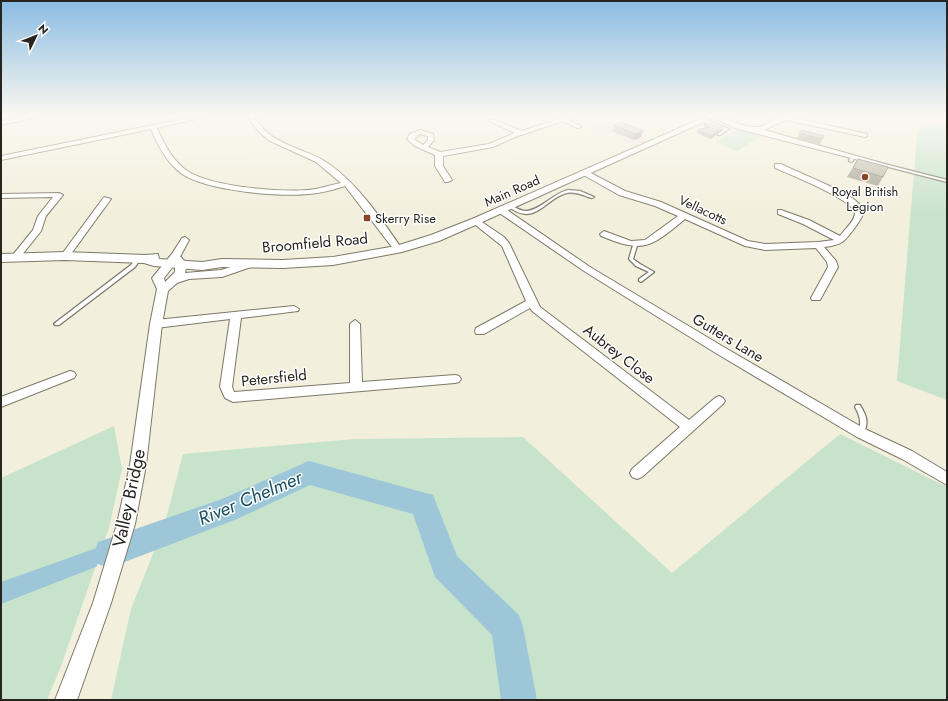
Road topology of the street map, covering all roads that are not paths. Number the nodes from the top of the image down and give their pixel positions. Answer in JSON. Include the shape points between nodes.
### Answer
{"nodes":[{"id":1,"x":47,"y":149,"type":"edge"},
{"id":2,"x":162,"y":149,"type":"edge"},
{"id":3,"x":290,"y":149,"type":"edge"},
{"id":4,"x":426,"y":149,"type":"edge"},
{"id":5,"x":473,"y":149,"type":"edge"},
{"id":6,"x":638,"y":149,"type":"edge"},
{"id":7,"x":818,"y":149,"type":"edge"},
{"id":8,"x":439,"y":154,"type":"junction"},
{"id":9,"x":1,"y":158,"type":"edge"},
{"id":10,"x":874,"y":162,"type":"joint"},
{"id":11,"x":778,"y":166,"type":"dead end"},
{"id":12,"x":584,"y":173,"type":"junction"},
{"id":13,"x":448,"y":180,"type":"dead end"},
{"id":14,"x":947,"y":181,"type":"edge"},
{"id":15,"x":345,"y":184,"type":"junction"},
{"id":16,"x":1,"y":196,"type":"edge"},
{"id":17,"x":592,"y":197,"type":"dead end"},
{"id":18,"x":107,"y":199,"type":"dead end"},
{"id":19,"x":505,"y":208,"type":"junction"},
{"id":20,"x":781,"y":212,"type":"dead end"},
{"id":21,"x":684,"y":216,"type":"junction"},
{"id":22,"x":476,"y":221,"type":"junction"},
{"id":23,"x":604,"y":234,"type":"dead end"},
{"id":24,"x":185,"y":240,"type":"dead end"},
{"id":25,"x":841,"y":240,"type":"junction"},
{"id":26,"x":818,"y":245,"type":"junction"},
{"id":27,"x":635,"y":246,"type":"junction"},
{"id":28,"x":398,"y":249,"type":"junction"},
{"id":29,"x":65,"y":256,"type":"junction"},
{"id":30,"x":1,"y":258,"type":"edge"},
{"id":31,"x":15,"y":258,"type":"junction"},
{"id":32,"x":142,"y":258,"type":"junction"},
{"id":33,"x":175,"y":262,"type":"junction"},
{"id":34,"x":250,"y":264,"type":"junction"},
{"id":35,"x":175,"y":280,"type":"junction"},
{"id":36,"x":641,"y":280,"type":"dead end"},
{"id":37,"x":163,"y":289,"type":"junction"},
{"id":38,"x":816,"y":298,"type":"dead end"},
{"id":39,"x":531,"y":304,"type":"junction"},
{"id":40,"x":294,"y":309,"type":"dead end"},
{"id":41,"x":236,"y":316,"type":"junction"},
{"id":42,"x":57,"y":324,"type":"dead end"},
{"id":43,"x":156,"y":324,"type":"junction"},
{"id":44,"x":355,"y":324,"type":"dead end"},
{"id":45,"x":480,"y":332,"type":"dead end"},
{"id":46,"x":70,"y":375,"type":"dead end"},
{"id":47,"x":455,"y":379,"type":"dead end"},
{"id":48,"x":356,"y":387,"type":"junction"},
{"id":49,"x":719,"y":401,"type":"dead end"},
{"id":50,"x":1,"y":402,"type":"edge"},
{"id":51,"x":858,"y":407,"type":"dead end"},
{"id":52,"x":688,"y":428,"type":"junction"},
{"id":53,"x":861,"y":434,"type":"junction"},
{"id":54,"x":637,"y":474,"type":"dead end"},
{"id":55,"x":947,"y":479,"type":"edge"},
{"id":56,"x":66,"y":700,"type":"edge"}],
"edges":[{"from":1,"to":9,"type":"street"},
{"from":2,"to":15,"type":"street","via":[[185,172],[198,178],[244,187],[291,193],[319,191]]},
{"from":3,"to":15,"type":"street","via":[[326,166]]},
{"from":4,"to":8,"type":"street"},
{"from":5,"to":8,"type":"street"},
{"from":6,"to":12,"type":"main road","name":"Main Road"},
{"from":7,"to":10,"type":"street","via":[[852,159]]},
{"from":8,"to":13,"type":"street","via":[[439,166]]},
{"from":10,"to":14,"type":"lane"},
{"from":11,"to":25,"type":"street","via":[[856,205],[858,218]]},
{"from":12,"to":19,"type":"main road","name":"Main Road"},
{"from":12,"to":21,"type":"street","name":"Vellacotts","via":[[622,192]]},
{"from":15,"to":28,"type":"street"},
{"from":16,"to":31,"type":"street","via":[[59,195],[42,216],[37,231]]},
{"from":17,"to":19,"type":"lane","via":[[572,191],[565,192],[533,211],[520,212]]},
{"from":18,"to":29,"type":"street"},
{"from":19,"to":22,"type":"main road","name":"Main Road"},
{"from":19,"to":53,"type":"street","name":"Gutters Lane","via":[[635,299]]},
{"from":20,"to":25,"type":"street"},
{"from":21,"to":26,"type":"street","name":"Vellacotts","via":[[755,246]]},
{"from":21,"to":27,"type":"street","via":[[650,242]]},
{"from":22,"to":28,"type":"main road","name":"Broomfield Road","via":[[435,238]]},
{"from":22,"to":39,"type":"street","name":"Aubrey Close","via":[[506,245]]},
{"from":23,"to":27,"type":"street"},
{"from":24,"to":33,"type":"street"},
{"from":25,"to":26,"type":"street","name":"Vellacotts"},
{"from":26,"to":38,"type":"street","via":[[833,267]]},
{"from":27,"to":36,"type":"lane","via":[[631,258],[652,272]]},
{"from":28,"to":34,"type":"main road","name":"Broomfield Road","via":[[333,261]]},
{"from":29,"to":31,"type":"main road","name":"Broomfield Road"},
{"from":29,"to":32,"type":"main road","name":"Broomfield Road"},
{"from":30,"to":31,"type":"main road","name":"Broomfield Road"},
{"from":32,"to":33,"type":"main road","name":"Broomfield Road","via":[[154,262]]},
{"from":32,"to":42,"type":"lane"},
{"from":33,"to":34,"type":"main road","name":"Broomfield Road","via":[[202,266],[222,263]]},
{"from":33,"to":35,"type":"street","via":[[182,267]]},
{"from":33,"to":37,"type":"street","name":"Valley Bridge","via":[[158,278]]},
{"from":34,"to":35,"type":"street","via":[[222,273],[188,276]]},
{"from":35,"to":37,"type":"street"},
{"from":37,"to":43,"type":"street","name":"Valley Bridge"},
{"from":39,"to":45,"type":"street"},
{"from":39,"to":52,"type":"street","name":"Aubrey Close"},
{"from":40,"to":41,"type":"street"},
{"from":41,"to":43,"type":"street"},
{"from":41,"to":48,"type":"street","name":"Petersfield","via":[[226,387],[229,395],[239,398]]},
{"from":43,"to":56,"type":"street","name":"Valley Bridge","via":[[138,465],[126,524],[102,603]]},
{"from":44,"to":48,"type":"street"},
{"from":46,"to":50,"type":"street"},
{"from":47,"to":48,"type":"street","name":"Petersfield"},
{"from":49,"to":52,"type":"street"},
{"from":51,"to":53,"type":"lane","via":[[865,425]]},
{"from":52,"to":54,"type":"street"},
{"from":53,"to":55,"type":"street","name":"Gutters Lane","via":[[907,455]]}]}
